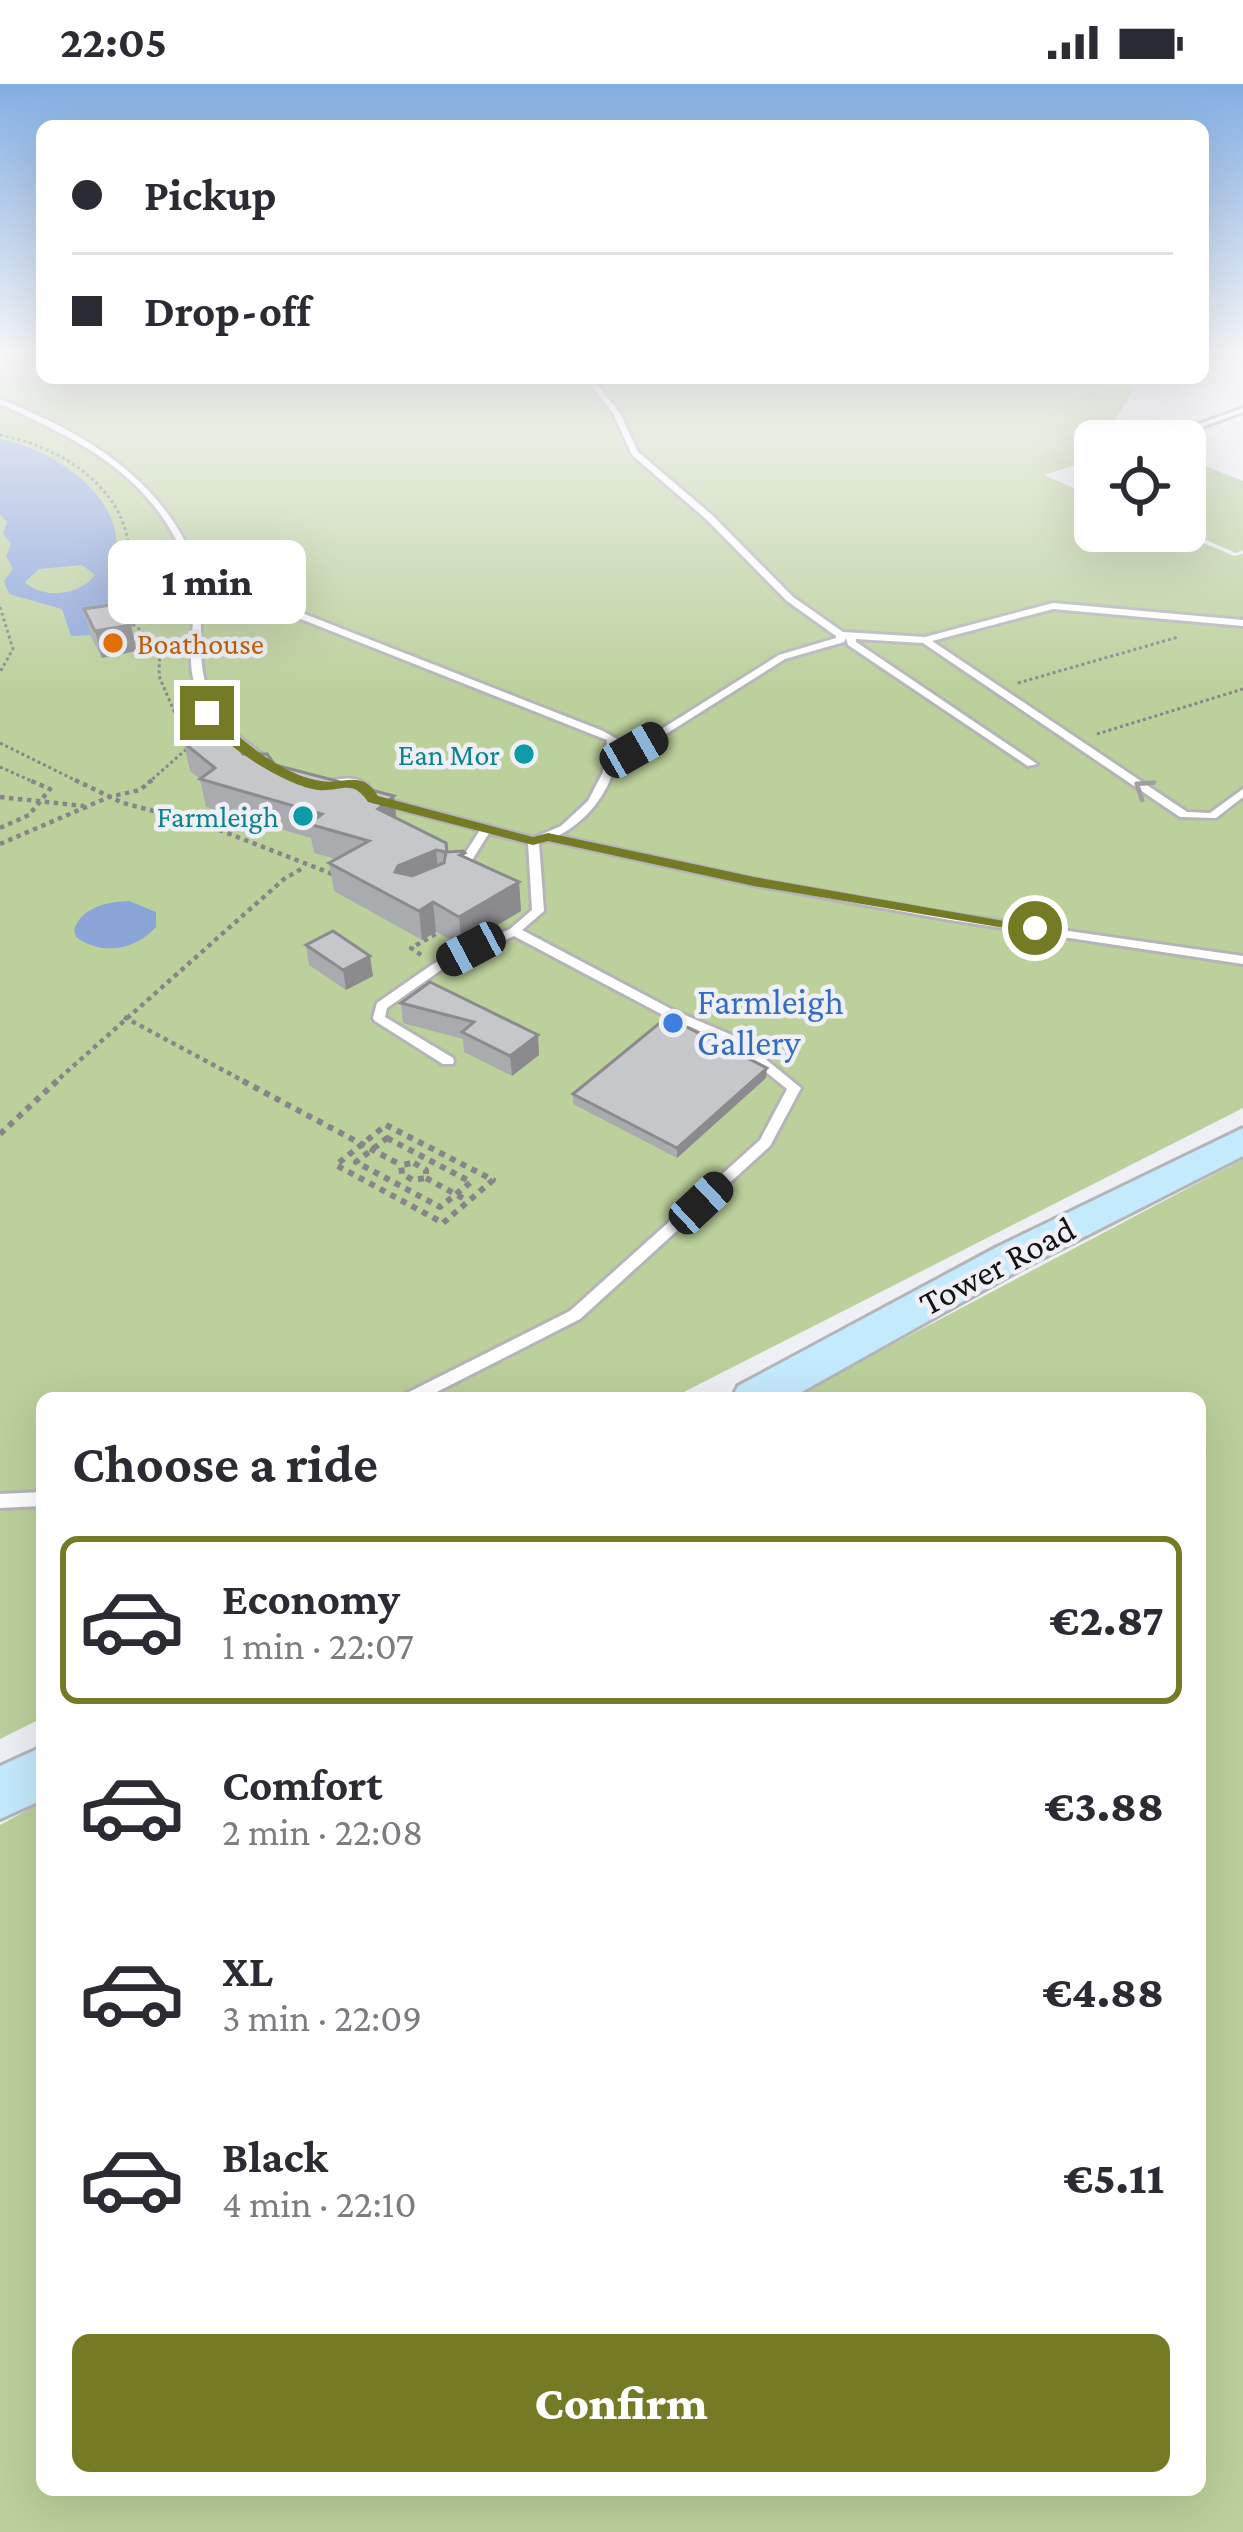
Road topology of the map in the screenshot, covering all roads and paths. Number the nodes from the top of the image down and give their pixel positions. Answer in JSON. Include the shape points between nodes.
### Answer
{"nodes":[{"id":1,"x":72,"y":465,"type":"edge"},
{"id":2,"x":118,"y":465,"type":"edge"},
{"id":3,"x":649,"y":465,"type":"edge"},
{"id":4,"x":190,"y":566,"type":"junction"},
{"id":5,"x":0,"y":608,"type":"edge"},
{"id":6,"x":1243,"y":623,"type":"edge"},
{"id":7,"x":1189,"y":634,"type":"dead end"},
{"id":8,"x":846,"y":635,"type":"junction"},
{"id":9,"x":925,"y":640,"type":"junction"},
{"id":10,"x":0,"y":650,"type":"edge"},
{"id":11,"x":9,"y":652,"type":"junction"},
{"id":12,"x":0,"y":673,"type":"edge"},
{"id":13,"x":997,"y":689,"type":"junction"},
{"id":14,"x":1243,"y":689,"type":"edge"},
{"id":15,"x":229,"y":737,"type":"junction"},
{"id":16,"x":1074,"y":741,"type":"junction"},
{"id":17,"x":0,"y":743,"type":"edge"},
{"id":18,"x":189,"y":746,"type":"junction"},
{"id":19,"x":615,"y":763,"type":"junction"},
{"id":20,"x":1032,"y":764,"type":"dead end"},
{"id":21,"x":0,"y":767,"type":"edge"},
{"id":22,"x":282,"y":770,"type":"edge"},
{"id":23,"x":313,"y":783,"type":"edge"},
{"id":24,"x":1243,"y":792,"type":"edge"},
{"id":25,"x":0,"y":797,"type":"edge"},
{"id":26,"x":109,"y":797,"type":"junction"},
{"id":27,"x":44,"y":800,"type":"junction"},
{"id":28,"x":87,"y":806,"type":"junction"},
{"id":29,"x":0,"y":828,"type":"edge"},
{"id":30,"x":487,"y":828,"type":"junction"},
{"id":31,"x":540,"y":839,"type":"junction"},
{"id":32,"x":0,"y":844,"type":"edge"},
{"id":33,"x":305,"y":867,"type":"junction"},
{"id":34,"x":457,"y":876,"type":"edge"},
{"id":35,"x":348,"y":878,"type":"edge"},
{"id":36,"x":447,"y":921,"type":"edge"},
{"id":37,"x":514,"y":931,"type":"junction"},
{"id":38,"x":1243,"y":960,"type":"edge"},
{"id":39,"x":437,"y":967,"type":"junction"},
{"id":40,"x":124,"y":1017,"type":"junction"},
{"id":41,"x":448,"y":1061,"type":"dead end"},
{"id":42,"x":0,"y":1134,"type":"edge"},
{"id":43,"x":1243,"y":1140,"type":"edge"},
{"id":44,"x":361,"y":1144,"type":"junction"},
{"id":45,"x":372,"y":1150,"type":"junction"},
{"id":46,"x":428,"y":1159,"type":"junction"},
{"id":47,"x":401,"y":1165,"type":"junction"},
{"id":48,"x":420,"y":1166,"type":"junction"},
{"id":49,"x":407,"y":1177,"type":"junction"},
{"id":50,"x":425,"y":1178,"type":"junction"},
{"id":51,"x":398,"y":1185,"type":"junction"},
{"id":52,"x":456,"y":1195,"type":"junction"},
{"id":53,"x":468,"y":1201,"type":"junction"},
{"id":54,"x":423,"y":1392,"type":"edge"},
{"id":55,"x":765,"y":1392,"type":"edge"},
{"id":56,"x":36,"y":1499,"type":"edge"},
{"id":57,"x":0,"y":1502,"type":"edge"},
{"id":58,"x":36,"y":1775,"type":"edge"},
{"id":59,"x":0,"y":1794,"type":"edge"}],
"edges":[{"from":1,"to":18,"type":"path","via":[[120,513],[130,553],[121,577],[128,621],[160,644],[159,676]]},
{"from":2,"to":4,"type":"lane","via":[[164,509]]},
{"from":3,"to":8,"type":"lane","via":[[790,599]]},
{"from":4,"to":15,"type":"lane","via":[[194,670],[207,713]]},
{"from":4,"to":19,"type":"lane","via":[[229,574],[276,606],[612,739]]},
{"from":5,"to":11,"type":"path"},
{"from":6,"to":9,"type":"lane","via":[[1053,606]]},
{"from":7,"to":13,"type":"path"},
{"from":8,"to":9,"type":"lane"},
{"from":8,"to":19,"type":"lane","via":[[782,657]]},
{"from":8,"to":20,"type":"lane"},
{"from":9,"to":13,"type":"lane"},
{"from":10,"to":11,"type":"path"},
{"from":11,"to":12,"type":"path"},
{"from":13,"to":16,"type":"lane"},
{"from":14,"to":16,"type":"path"},
{"from":15,"to":18,"type":"path"},
{"from":15,"to":22,"type":"lane"},
{"from":24,"to":16,"type":"lane","one_way":true,"via":[[1212,816],[1184,815]]},
{"from":17,"to":26,"type":"path"},
{"from":18,"to":26,"type":"path","via":[[140,790]]},
{"from":19,"to":31,"type":"lane","via":[[599,795]]},
{"from":21,"to":27,"type":"path","via":[[50,789]]},
{"from":23,"to":30,"type":"lane","via":[[352,781],[373,799]]},
{"from":25,"to":27,"type":"path"},
{"from":26,"to":28,"type":"path"},
{"from":26,"to":33,"type":"path","via":[[261,844]]},
{"from":27,"to":28,"type":"path"},
{"from":27,"to":29,"type":"path"},
{"from":28,"to":32,"type":"path"},
{"from":30,"to":31,"type":"lane"},
{"from":30,"to":34,"type":"lane"},
{"from":31,"to":37,"type":"lane","via":[[538,911]]},
{"from":31,"to":38,"type":"lane","via":[[950,917]]},
{"from":33,"to":35,"type":"path"},
{"from":33,"to":40,"type":"path"},
{"from":36,"to":39,"type":"path","via":[[411,948]]},
{"from":37,"to":39,"type":"lane"},
{"from":37,"to":54,"type":"lane","via":[[737,1042],[794,1088],[765,1143],[575,1315]]},
{"from":39,"to":41,"type":"lane","via":[[381,1006],[379,1018]]},
{"from":40,"to":42,"type":"path"},
{"from":40,"to":44,"type":"path"},
{"from":43,"to":55,"type":"street","name":"Tower Road"},
{"from":44,"to":45,"type":"path"},
{"from":44,"to":53,"type":"path","via":[[386,1124],[493,1180]]},
{"from":44,"to":53,"type":"path","via":[[336,1165],[443,1222]]},
{"from":45,"to":46,"type":"path","via":[[387,1138]]},
{"from":45,"to":47,"type":"path"},
{"from":45,"to":51,"type":"path","via":[[356,1162]]},
{"from":46,"to":48,"type":"path"},
{"from":46,"to":52,"type":"path","via":[[471,1181]]},
{"from":47,"to":48,"type":"path"},
{"from":47,"to":49,"type":"path"},
{"from":48,"to":50,"type":"path"},
{"from":49,"to":50,"type":"path"},
{"from":49,"to":51,"type":"path"},
{"from":50,"to":52,"type":"path"},
{"from":51,"to":52,"type":"path","via":[[440,1208]]},
{"from":52,"to":53,"type":"path"},
{"from":56,"to":57,"type":"lane"},
{"from":58,"to":59,"type":"street"}]}
